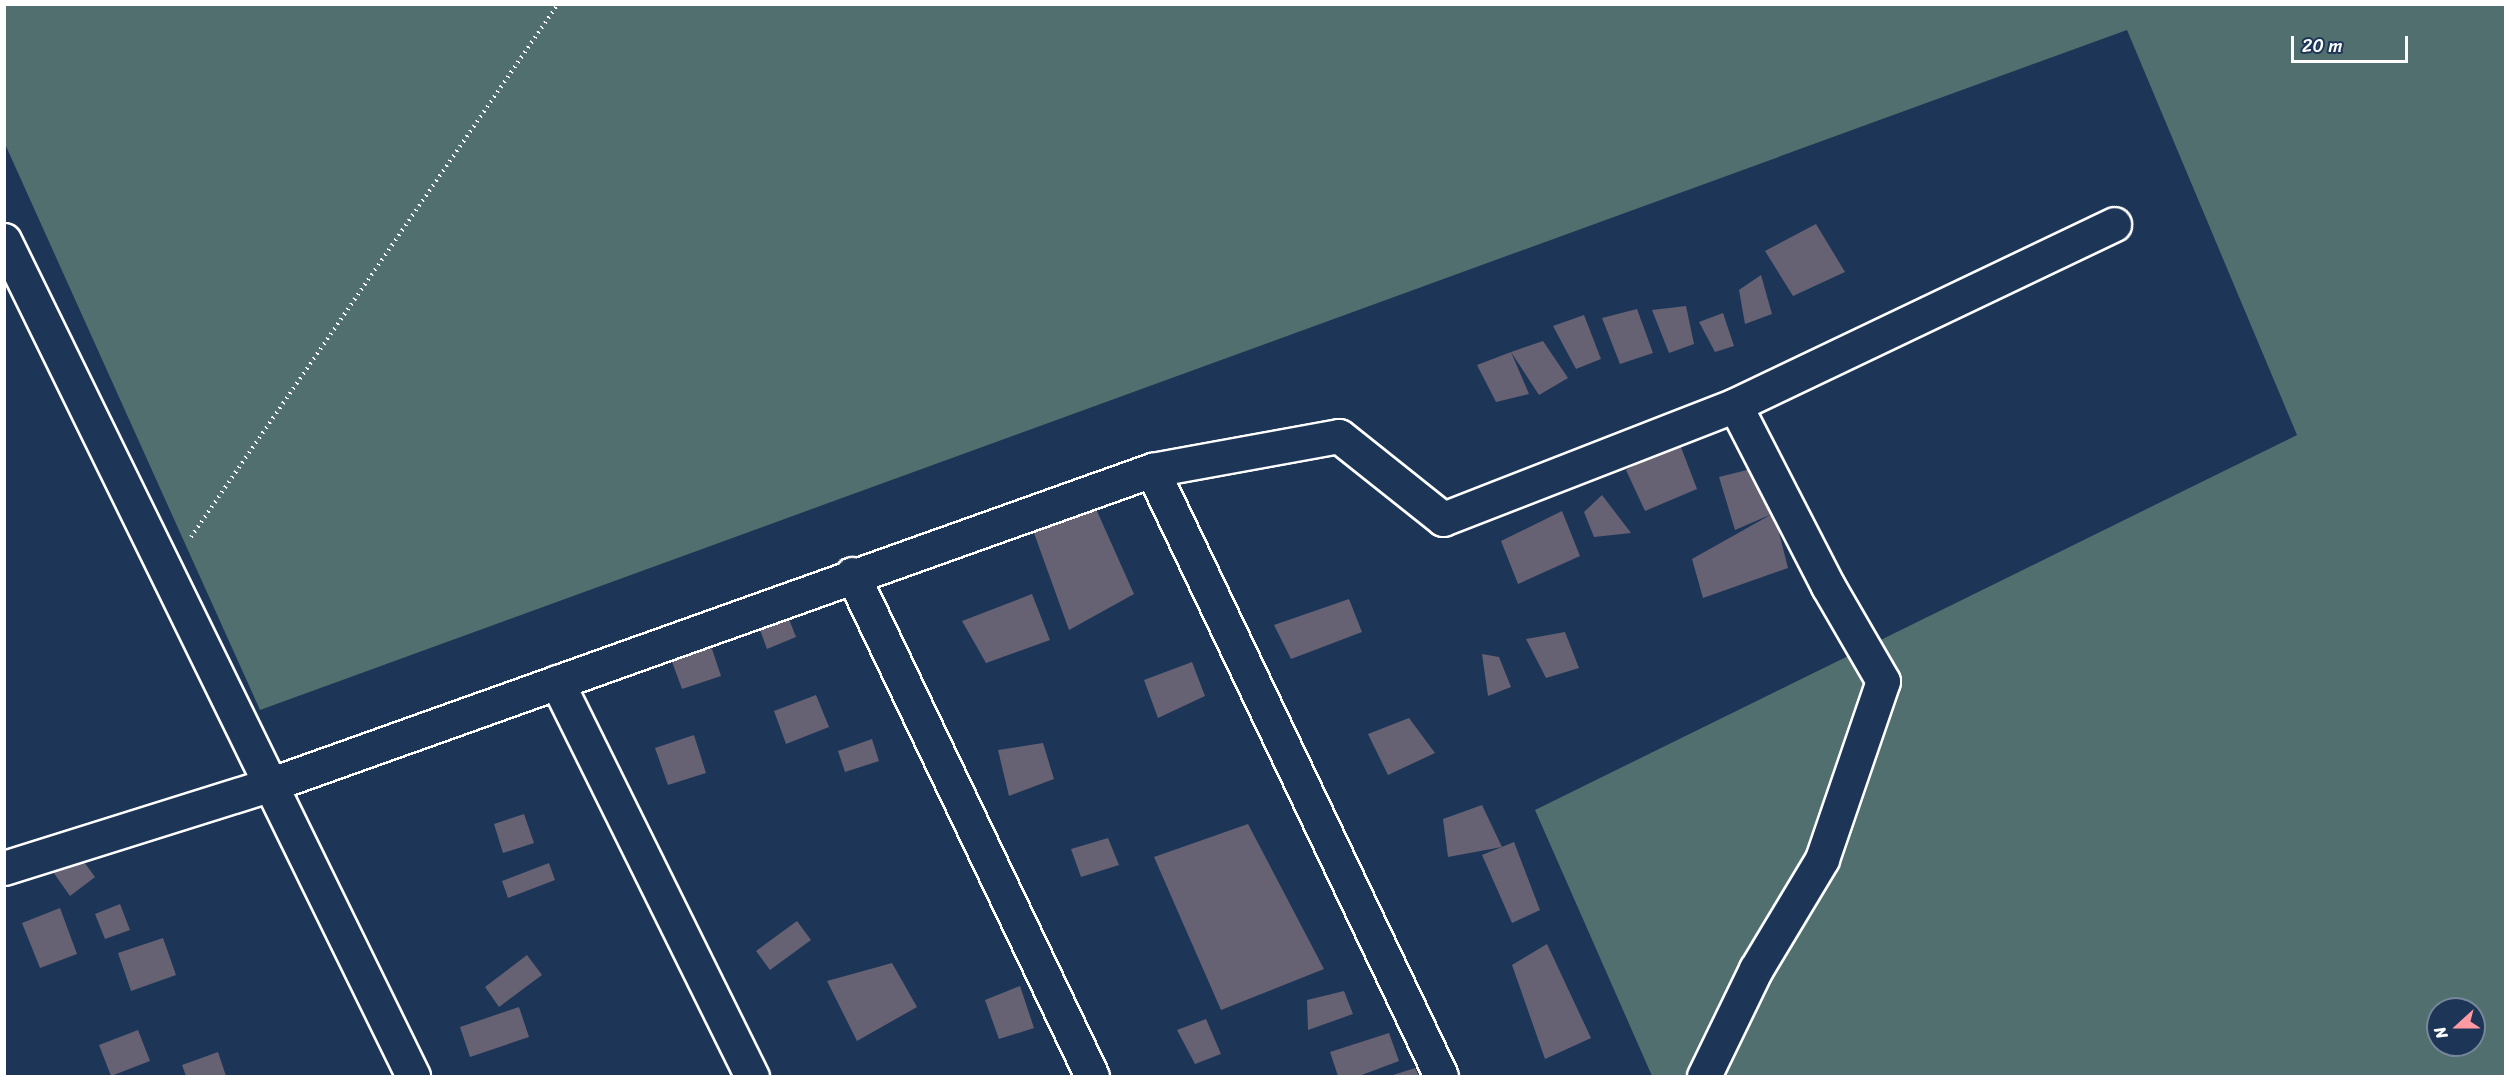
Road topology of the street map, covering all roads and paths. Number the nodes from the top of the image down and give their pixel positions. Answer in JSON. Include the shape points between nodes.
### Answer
{"nodes":[{"id":1,"x":558,"y":4,"type":"edge"},
{"id":2,"x":2114,"y":224,"type":"dead end"},
{"id":3,"x":4,"y":240,"type":"edge"},
{"id":4,"x":1735,"y":405,"type":"junction"},
{"id":5,"x":1152,"y":471,"type":"junction"},
{"id":6,"x":167,"y":572,"type":"junction"},
{"id":7,"x":852,"y":574,"type":"junction"},
{"id":8,"x":557,"y":682,"type":"junction"},
{"id":9,"x":269,"y":785,"type":"junction"},
{"id":10,"x":4,"y":868,"type":"edge"},
{"id":11,"x":413,"y":1077,"type":"edge"},
{"id":12,"x":752,"y":1077,"type":"edge"},
{"id":13,"x":1092,"y":1077,"type":"edge"},
{"id":14,"x":1441,"y":1077,"type":"edge"},
{"id":15,"x":1704,"y":1077,"type":"edge"}],
"edges":[{"from":1,"to":6,"type":"path"},
{"from":2,"to":4,"type":"street"},
{"from":3,"to":6,"type":"street"},
{"from":4,"to":5,"type":"street","via":[[1443,519],[1340,435]]},
{"from":4,"to":15,"type":"street","via":[[1828,586],[1883,681],[1822,859],[1756,969]]},
{"from":5,"to":7,"type":"street"},
{"from":5,"to":14,"type":"street"},
{"from":6,"to":9,"type":"street","via":[[241,718]]},
{"from":7,"to":8,"type":"street"},
{"from":7,"to":13,"type":"street"},
{"from":8,"to":9,"type":"street"},
{"from":8,"to":12,"type":"street"},
{"from":9,"to":10,"type":"street"},
{"from":9,"to":11,"type":"street"}]}
